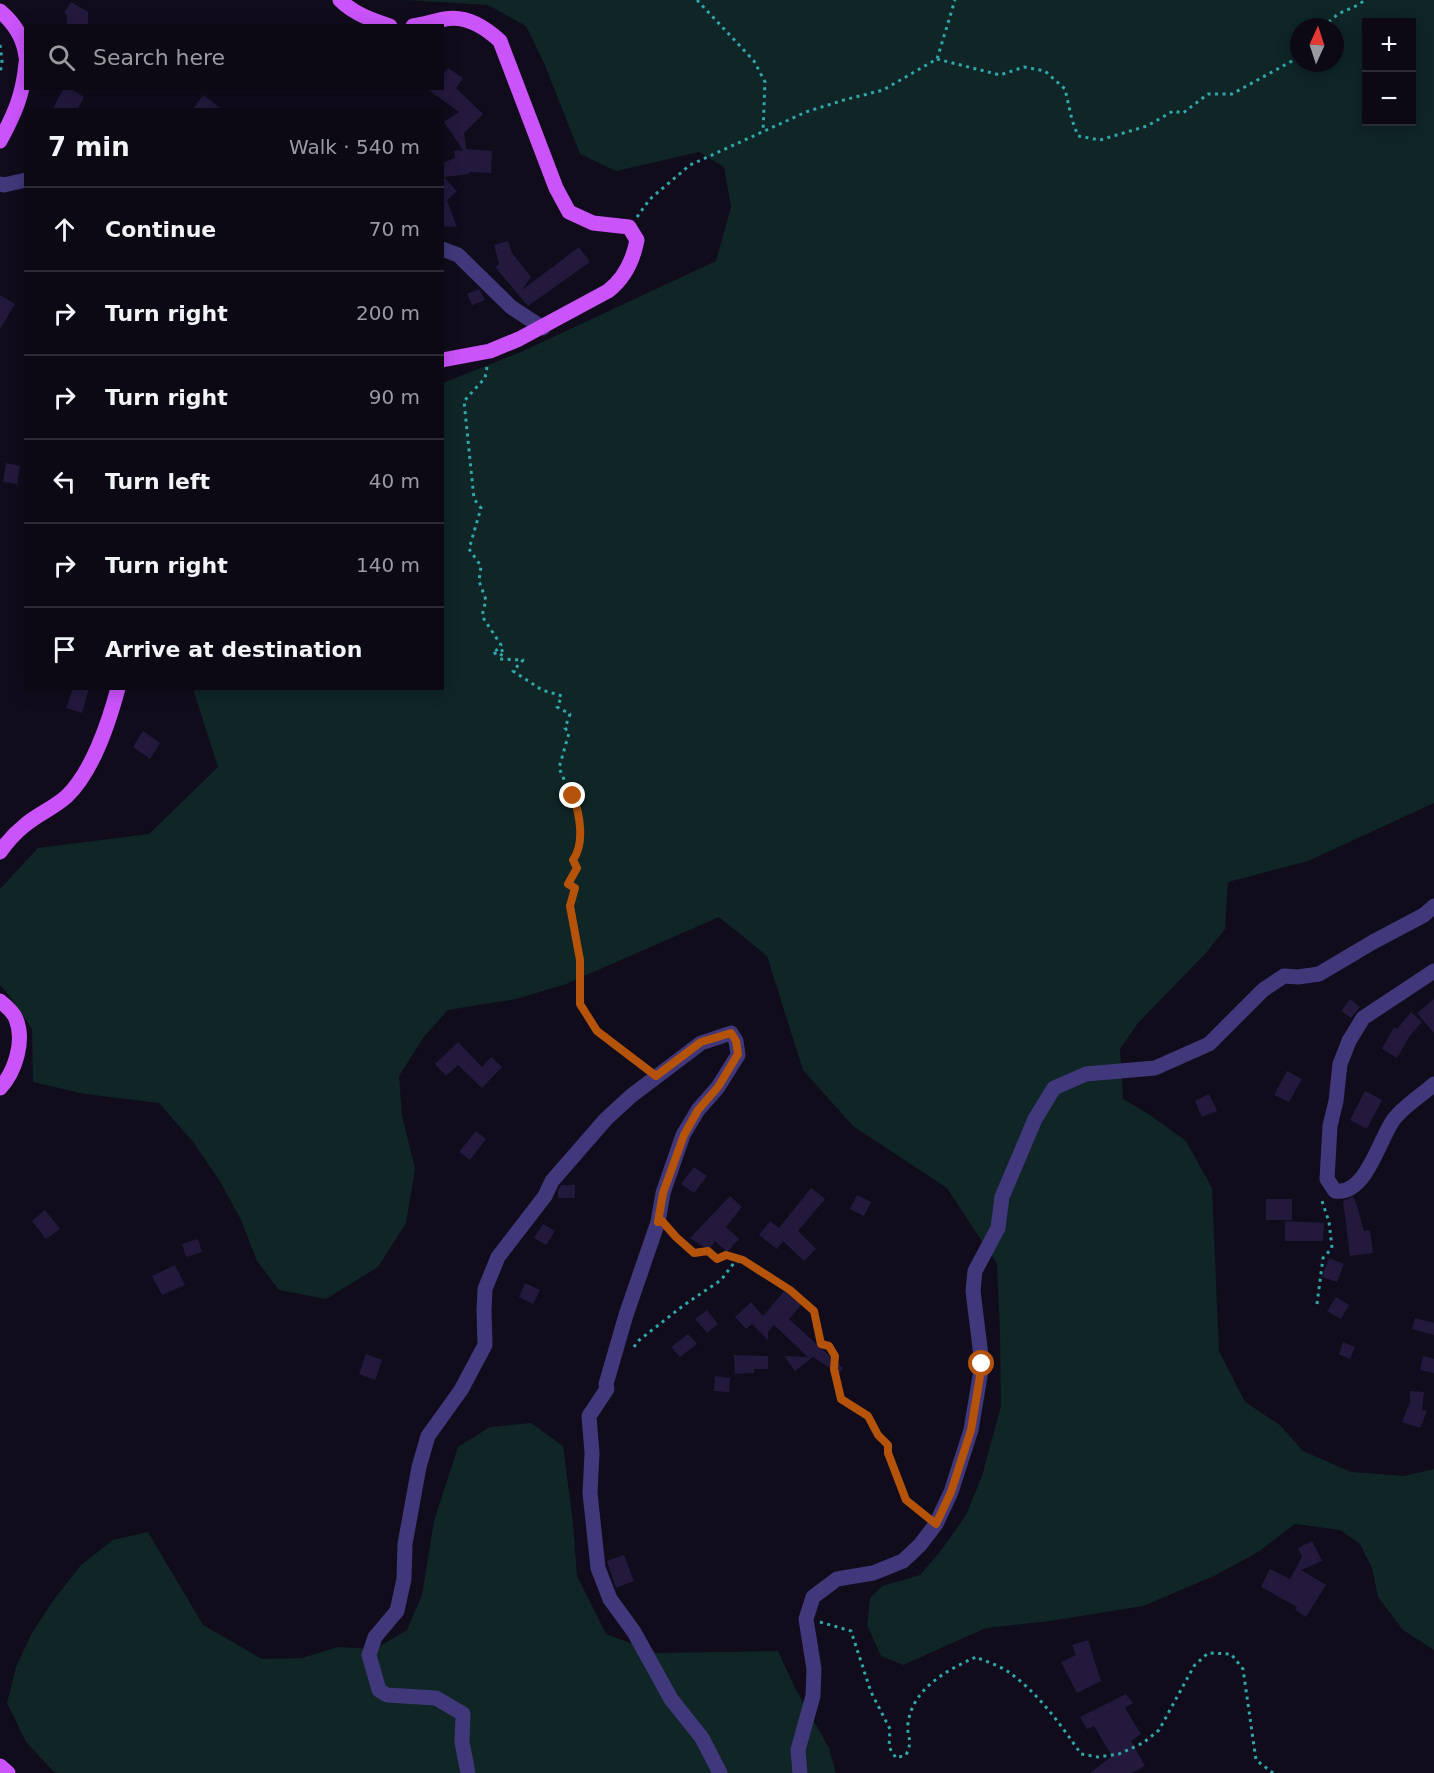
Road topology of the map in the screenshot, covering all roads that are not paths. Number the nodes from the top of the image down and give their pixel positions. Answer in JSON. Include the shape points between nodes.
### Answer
{"nodes":[{"id":1,"x":340,"y":0,"type":"edge"},
{"id":2,"x":0,"y":11,"type":"edge"},
{"id":3,"x":383,"y":24,"type":"edge"},
{"id":4,"x":422,"y":24,"type":"edge"},
{"id":5,"x":24,"y":48,"type":"edge"},
{"id":6,"x":24,"y":86,"type":"edge"},
{"id":7,"x":0,"y":141,"type":"edge"},
{"id":8,"x":24,"y":180,"type":"edge"},
{"id":9,"x":0,"y":184,"type":"edge"},
{"id":10,"x":444,"y":250,"type":"edge"},
{"id":11,"x":543,"y":328,"type":"junction"},
{"id":12,"x":444,"y":360,"type":"edge"},
{"id":13,"x":117,"y":690,"type":"edge"},
{"id":14,"x":0,"y":852,"type":"edge"},
{"id":15,"x":1434,"y":906,"type":"edge"},
{"id":16,"x":1434,"y":971,"type":"edge"},
{"id":17,"x":0,"y":1001,"type":"edge"},
{"id":18,"x":1434,"y":1084,"type":"edge"},
{"id":19,"x":0,"y":1088,"type":"edge"},
{"id":20,"x":0,"y":1766,"type":"edge"},
{"id":21,"x":8,"y":1773,"type":"edge"},
{"id":22,"x":468,"y":1773,"type":"edge"},
{"id":23,"x":720,"y":1773,"type":"edge"},
{"id":24,"x":800,"y":1773,"type":"edge"}],
"edges":[{"from":1,"to":3,"type":"main road","via":[[369,20]]},
{"from":2,"to":5,"type":"main road","via":[[13,23]]},
{"from":4,"to":11,"type":"main road","via":[[461,18],[487,28],[500,41],[556,188],[569,212],[593,223],[629,227],[637,240],[634,258],[619,283]]},
{"from":6,"to":7,"type":"main road","via":[[17,110]]},
{"from":8,"to":9,"type":"street"},
{"from":10,"to":11,"type":"street","via":[[458,255],[511,306]]},
{"from":11,"to":12,"type":"main road","via":[[490,351]]},
{"from":13,"to":14,"type":"main road","via":[[96,751],[80,781],[55,806],[11,837]]},
{"from":15,"to":24,"type":"street","via":[[1319,975],[1284,976],[1263,990],[1209,1044],[1155,1068],[1086,1074],[1054,1088],[1035,1119],[1002,1197],[998,1228],[975,1271],[973,1291],[982,1364],[971,1430],[936,1524],[903,1561],[873,1573],[837,1579],[813,1597],[806,1619],[814,1669],[813,1696],[798,1750]]},
{"from":16,"to":18,"type":"street","via":[[1363,1018],[1349,1041],[1340,1064],[1330,1126],[1328,1179],[1335,1191],[1352,1190],[1395,1118]]},
{"from":17,"to":19,"type":"main road","via":[[16,1019],[19,1041],[17,1058]]},
{"from":20,"to":21,"type":"main road"},
{"from":22,"to":23,"type":"street","via":[[462,1742],[463,1714],[436,1698],[387,1695],[379,1690],[369,1655],[375,1637],[397,1611],[404,1579],[405,1544],[428,1436],[461,1390],[485,1345],[485,1289],[498,1257],[552,1181],[631,1096],[701,1042],[731,1033],[738,1054],[684,1135],[626,1315],[607,1389],[589,1416],[590,1493],[598,1568],[610,1599],[634,1632],[671,1699],[702,1738]]}]}
